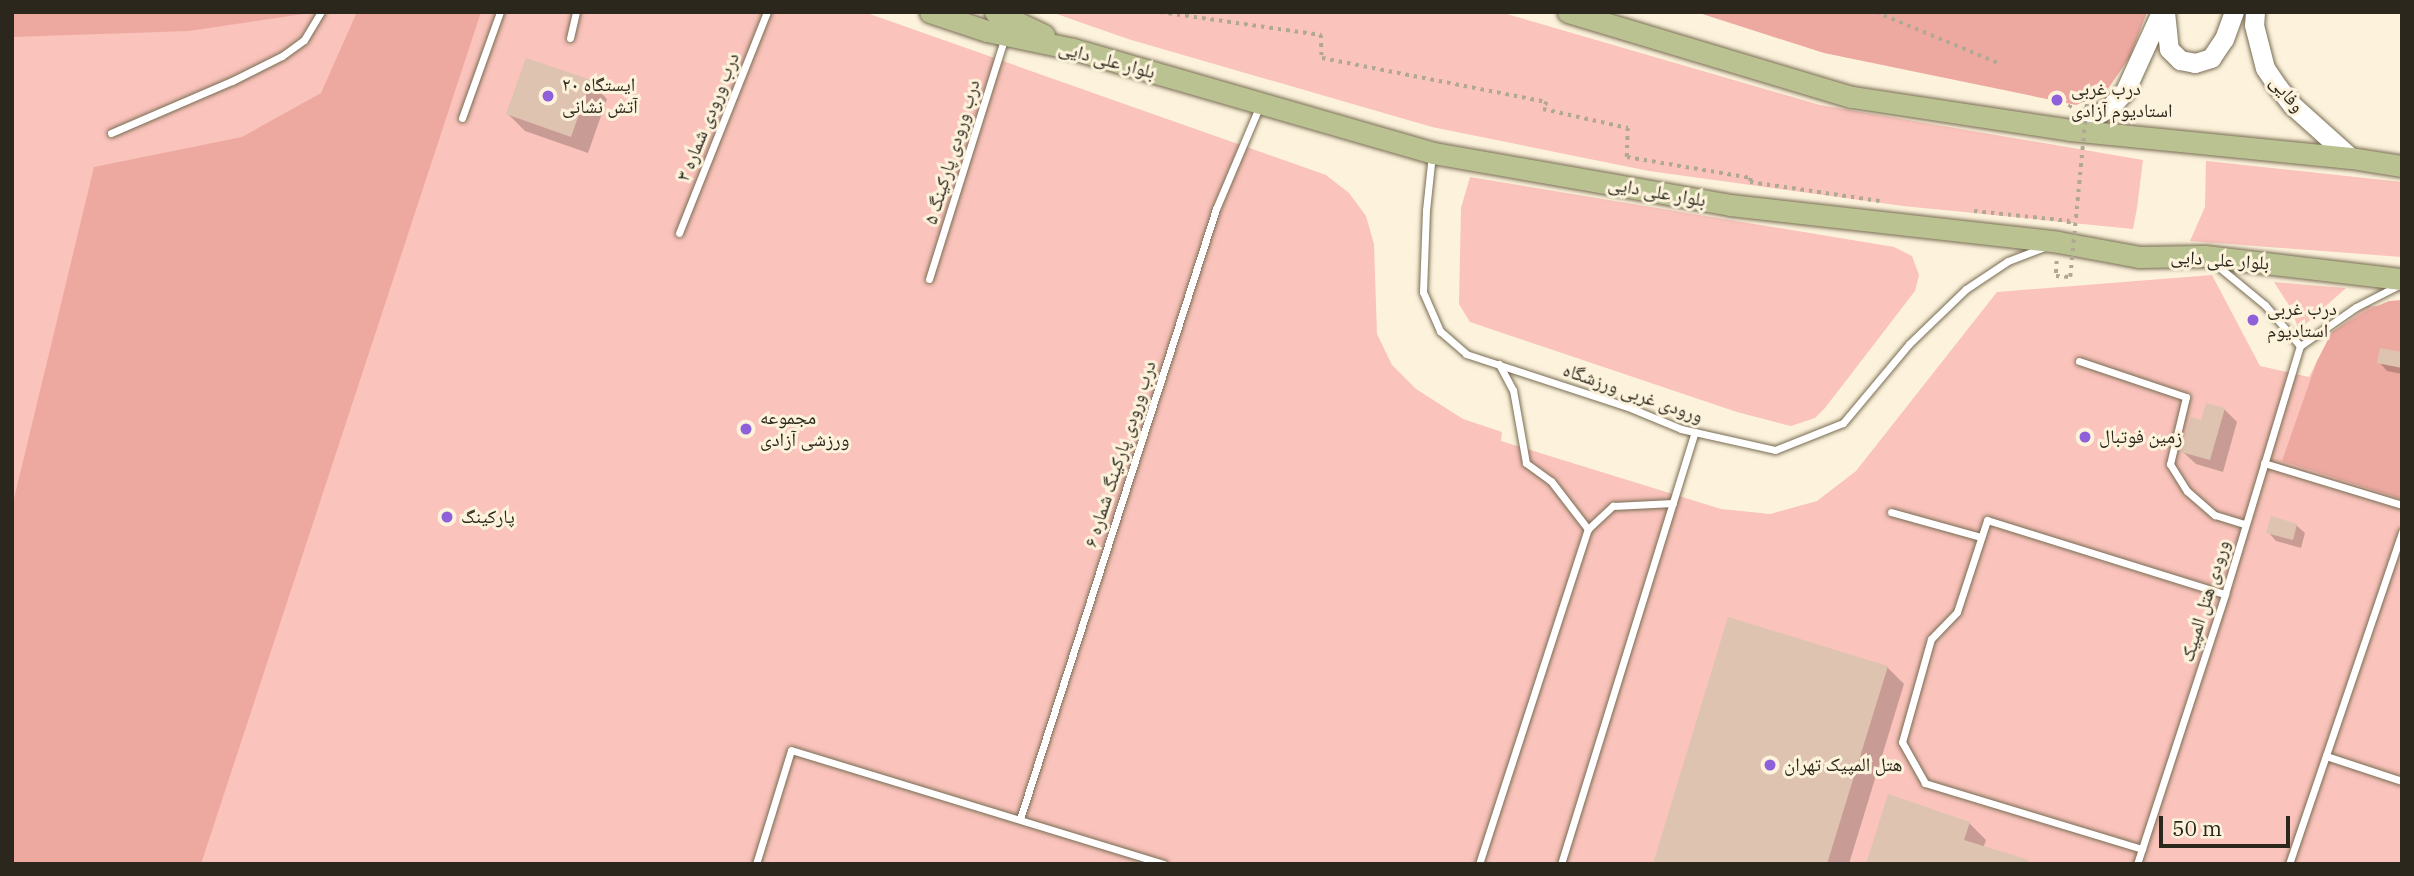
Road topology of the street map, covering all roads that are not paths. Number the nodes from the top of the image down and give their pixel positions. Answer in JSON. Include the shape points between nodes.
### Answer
{"nodes":[{"id":1,"x":321,"y":12,"type":"edge"},
{"id":2,"x":500,"y":12,"type":"edge"},
{"id":3,"x":576,"y":12,"type":"edge"},
{"id":4,"x":767,"y":12,"type":"edge"},
{"id":5,"x":930,"y":12,"type":"edge"},
{"id":6,"x":995,"y":12,"type":"edge"},
{"id":7,"x":1568,"y":12,"type":"edge"},
{"id":8,"x":2163,"y":12,"type":"edge"},
{"id":9,"x":2234,"y":12,"type":"edge"},
{"id":10,"x":2255,"y":12,"type":"edge"},
{"id":11,"x":1005,"y":34,"type":"junction"},
{"id":12,"x":570,"y":38,"type":"dead end"},
{"id":13,"x":1073,"y":49,"type":"junction"},
{"id":14,"x":1261,"y":103,"type":"junction"},
{"id":15,"x":462,"y":118,"type":"dead end"},
{"id":16,"x":2070,"y":131,"type":"junction"},
{"id":17,"x":111,"y":133,"type":"dead end"},
{"id":18,"x":1433,"y":153,"type":"junction"},
{"id":19,"x":2351,"y":158,"type":"junction"},
{"id":20,"x":2402,"y":166,"type":"edge"},
{"id":21,"x":679,"y":233,"type":"dead end"},
{"id":22,"x":2062,"y":242,"type":"junction"},
{"id":23,"x":2205,"y":256,"type":"junction"},
{"id":24,"x":929,"y":279,"type":"dead end"},
{"id":25,"x":2402,"y":281,"type":"edge"},
{"id":26,"x":2300,"y":346,"type":"junction"},
{"id":27,"x":2079,"y":361,"type":"dead end"},
{"id":28,"x":1499,"y":364,"type":"junction"},
{"id":29,"x":1695,"y":432,"type":"junction"},
{"id":30,"x":2264,"y":463,"type":"junction"},
{"id":31,"x":1673,"y":503,"type":"junction"},
{"id":32,"x":2402,"y":505,"type":"edge"},
{"id":33,"x":1891,"y":512,"type":"dead end"},
{"id":34,"x":2245,"y":524,"type":"junction"},
{"id":35,"x":1588,"y":529,"type":"junction"},
{"id":36,"x":2402,"y":532,"type":"edge"},
{"id":37,"x":1981,"y":537,"type":"junction"},
{"id":38,"x":2225,"y":594,"type":"junction"},
{"id":39,"x":2326,"y":756,"type":"junction"},
{"id":40,"x":2402,"y":781,"type":"edge"},
{"id":41,"x":1020,"y":819,"type":"junction"},
{"id":42,"x":2142,"y":849,"type":"junction"},
{"id":43,"x":756,"y":864,"type":"edge"},
{"id":44,"x":1164,"y":864,"type":"edge"},
{"id":45,"x":1479,"y":864,"type":"edge"},
{"id":46,"x":1561,"y":864,"type":"edge"},
{"id":47,"x":2137,"y":864,"type":"edge"},
{"id":48,"x":2289,"y":864,"type":"edge"}],
"edges":[{"from":1,"to":17,"type":"lane","via":[[304,40],[282,55]]},
{"from":2,"to":15,"type":"lane"},
{"from":3,"to":12,"type":"lane"},
{"from":4,"to":21,"type":"lane","name":"درب ورودی شماره ۳"},
{"from":5,"to":11,"type":"main road","name":"بلوار علی دایی"},
{"from":6,"to":13,"type":"main road"},
{"from":7,"to":16,"type":"main road","via":[[1852,97]]},
{"from":8,"to":9,"type":"street","via":[[2169,49],[2180,60],[2195,64],[2211,58]]},
{"from":8,"to":16,"type":"street","via":[[2125,91],[2110,107]]},
{"from":10,"to":19,"type":"street","name":"وفایی","via":[[2265,68],[2292,105]]},
{"from":11,"to":13,"type":"main road","name":"بلوار علی دایی"},
{"from":11,"to":24,"type":"lane","name":"درب ورودی پارکینگ ۵"},
{"from":13,"to":14,"type":"main road","name":"بلوار علی دایی"},
{"from":14,"to":18,"type":"main road","name":"بلوار علی دایی"},
{"from":14,"to":41,"type":"lane","name":"درب ورودی پارکینگ شماره ۶","via":[[1216,209]]},
{"from":16,"to":19,"type":"main road"},
{"from":18,"to":22,"type":"main road","name":"بلوار علی دایی","via":[[1730,205]]},
{"from":18,"to":28,"type":"lane","name":"ورودی غربی ورزشگاه","via":[[1423,292],[1440,331],[1466,354]]},
{"from":19,"to":20,"type":"main road"},
{"from":22,"to":23,"type":"main road","name":"بلوار علی دایی","via":[[2139,257]]},
{"from":22,"to":29,"type":"lane","name":"ورودی غربی ورزشگاه","via":[[2008,261],[1966,289],[1909,344],[1843,423],[1774,450]]},
{"from":23,"to":25,"type":"main road","name":"بلوار علی دایی"},
{"from":23,"to":26,"type":"lane","via":[[2265,305]]},
{"from":25,"to":26,"type":"lane"},
{"from":26,"to":30,"type":"lane","name":"ورودی هتل المپیک"},
{"from":27,"to":34,"type":"lane","via":[[2186,397],[2169,464],[2186,491],[2214,515]]},
{"from":28,"to":29,"type":"lane","name":"ورودی غربی ورزشگاه"},
{"from":28,"to":35,"type":"lane","via":[[1513,390],[1526,463],[1551,481]]},
{"from":29,"to":31,"type":"lane"},
{"from":30,"to":32,"type":"lane"},
{"from":30,"to":34,"type":"lane","name":"ورودی هتل المپیک"},
{"from":31,"to":35,"type":"lane","via":[[1613,506]]},
{"from":31,"to":46,"type":"lane"},
{"from":33,"to":37,"type":"lane"},
{"from":34,"to":38,"type":"lane","name":"ورودی هتل المپیک"},
{"from":35,"to":45,"type":"lane"},
{"from":36,"to":39,"type":"lane"},
{"from":37,"to":38,"type":"lane","via":[[1986,520]]},
{"from":37,"to":42,"type":"lane","via":[[1957,612],[1931,639],[1902,743],[1925,783]]},
{"from":38,"to":42,"type":"lane","name":"ورودی هتل المپیک"},
{"from":39,"to":40,"type":"lane"},
{"from":39,"to":48,"type":"lane"},
{"from":41,"to":43,"type":"lane","via":[[791,750]]},
{"from":41,"to":44,"type":"lane"},
{"from":42,"to":47,"type":"lane","name":"ورودی هتل المپیک"}]}
